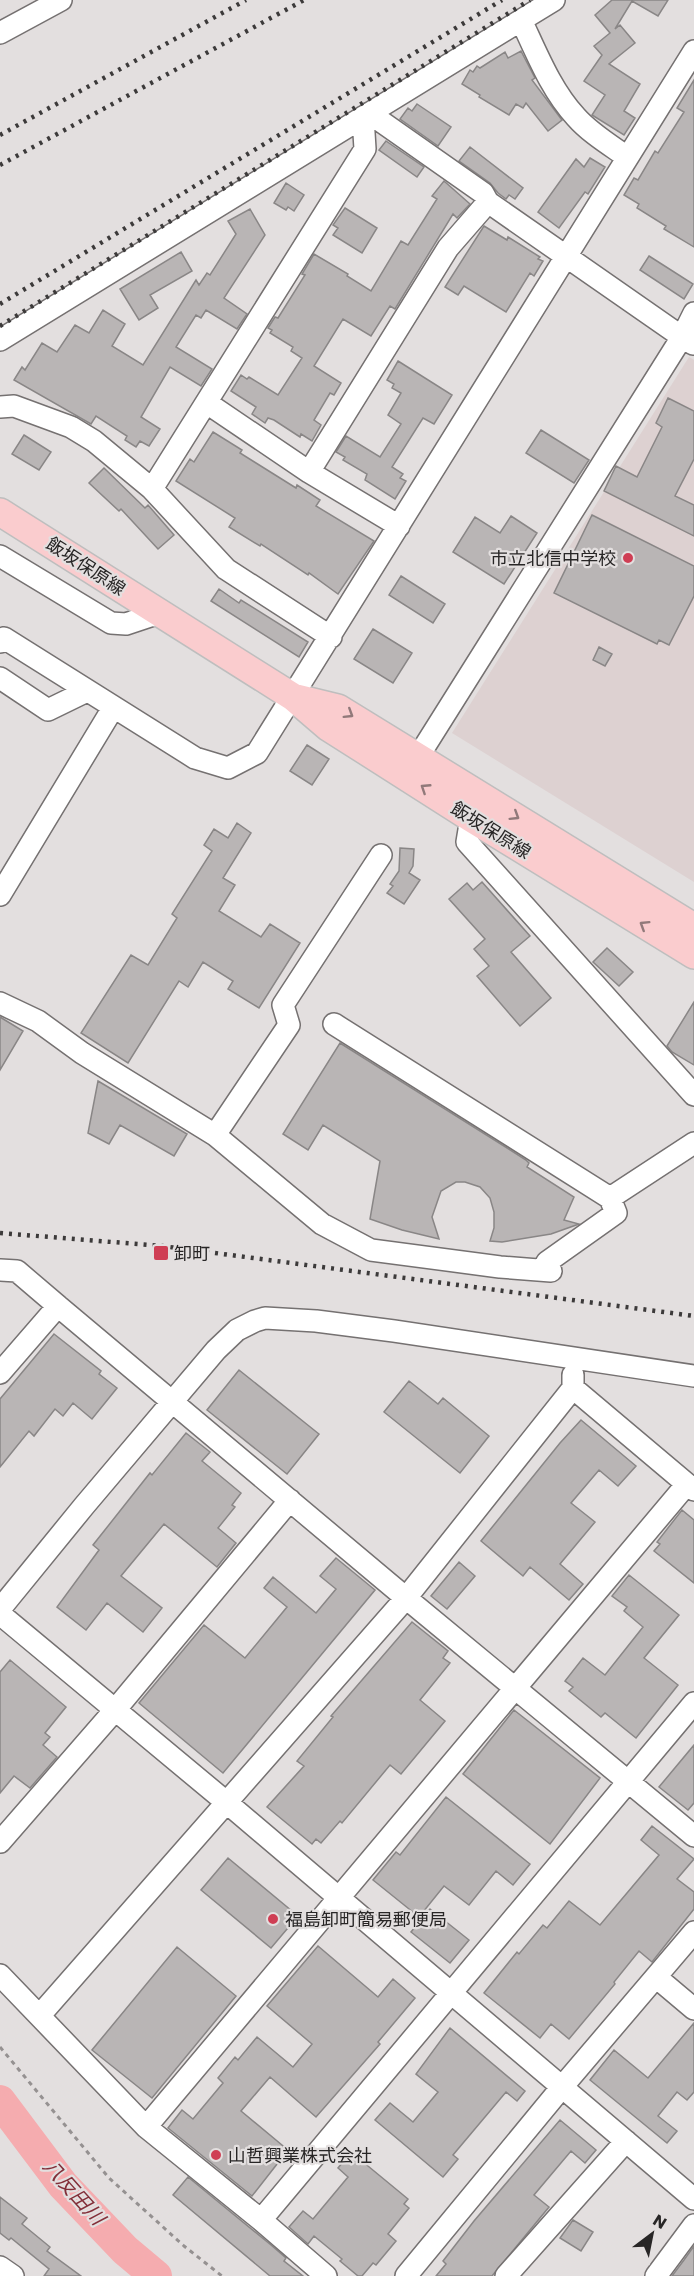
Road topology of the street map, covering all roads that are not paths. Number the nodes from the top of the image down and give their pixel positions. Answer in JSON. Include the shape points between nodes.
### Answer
{"nodes":[{"id":1,"x":61,"y":0,"type":"edge"},
{"id":2,"x":554,"y":0,"type":"edge"},
{"id":3,"x":521,"y":20,"type":"junction"},
{"id":4,"x":0,"y":33,"type":"edge"},
{"id":5,"x":694,"y":51,"type":"edge"},
{"id":6,"x":366,"y":115,"type":"junction"},
{"id":7,"x":627,"y":157,"type":"junction"},
{"id":8,"x":488,"y":202,"type":"junction"},
{"id":9,"x":565,"y":256,"type":"junction"},
{"id":10,"x":694,"y":313,"type":"edge"},
{"id":11,"x":0,"y":340,"type":"edge"},
{"id":12,"x":688,"y":340,"type":"edge"},
{"id":13,"x":207,"y":403,"type":"junction"},
{"id":14,"x":0,"y":407,"type":"edge"},
{"id":15,"x":309,"y":472,"type":"junction"},
{"id":16,"x":152,"y":489,"type":"junction"},
{"id":17,"x":0,"y":512,"type":"edge"},
{"id":18,"x":399,"y":526,"type":"junction"},
{"id":19,"x":0,"y":556,"type":"edge"},
{"id":20,"x":159,"y":614,"type":"junction"},
{"id":21,"x":331,"y":637,"type":"junction"},
{"id":22,"x":0,"y":642,"type":"edge"},
{"id":23,"x":0,"y":678,"type":"edge"},
{"id":24,"x":87,"y":691,"type":"junction"},
{"id":25,"x":293,"y":697,"type":"junction"},
{"id":26,"x":113,"y":708,"type":"junction"},
{"id":27,"x":418,"y":757,"type":"junction"},
{"id":28,"x":471,"y":818,"type":"junction"},
{"id":29,"x":381,"y":855,"type":"dead end"},
{"id":30,"x":0,"y":895,"type":"edge"},
{"id":31,"x":694,"y":927,"type":"edge"},
{"id":32,"x":694,"y":956,"type":"edge"},
{"id":33,"x":0,"y":1004,"type":"edge"},
{"id":34,"x":334,"y":1024,"type":"dead end"},
{"id":35,"x":694,"y":1095,"type":"edge"},
{"id":36,"x":215,"y":1135,"type":"junction"},
{"id":37,"x":694,"y":1143,"type":"edge"},
{"id":38,"x":610,"y":1198,"type":"junction"},
{"id":39,"x":0,"y":1270,"type":"edge"},
{"id":40,"x":58,"y":1306,"type":"junction"},
{"id":41,"x":571,"y":1358,"type":"junction"},
{"id":42,"x":0,"y":1373,"type":"edge"},
{"id":43,"x":694,"y":1376,"type":"edge"},
{"id":44,"x":573,"y":1388,"type":"junction"},
{"id":45,"x":172,"y":1402,"type":"junction"},
{"id":46,"x":691,"y":1487,"type":"edge"},
{"id":47,"x":290,"y":1500,"type":"junction"},
{"id":48,"x":406,"y":1598,"type":"junction"},
{"id":49,"x":0,"y":1609,"type":"edge"},
{"id":50,"x":0,"y":1614,"type":"edge"},
{"id":51,"x":515,"y":1688,"type":"junction"},
{"id":52,"x":694,"y":1703,"type":"edge"},
{"id":53,"x":115,"y":1710,"type":"junction"},
{"id":54,"x":627,"y":1780,"type":"junction"},
{"id":55,"x":226,"y":1802,"type":"junction"},
{"id":56,"x":694,"y":1836,"type":"edge"},
{"id":57,"x":0,"y":1842,"type":"edge"},
{"id":58,"x":338,"y":1899,"type":"junction"},
{"id":59,"x":694,"y":1932,"type":"edge"},
{"id":60,"x":0,"y":1975,"type":"edge"},
{"id":61,"x":656,"y":1977,"type":"junction"},
{"id":62,"x":451,"y":1995,"type":"junction"},
{"id":63,"x":694,"y":2009,"type":"edge"},
{"id":64,"x":40,"y":2016,"type":"junction"},
{"id":65,"x":562,"y":2087,"type":"junction"},
{"id":66,"x":146,"y":2127,"type":"junction"},
{"id":67,"x":626,"y":2142,"type":"junction"},
{"id":68,"x":694,"y":2199,"type":"edge"},
{"id":69,"x":261,"y":2220,"type":"junction"},
{"id":70,"x":694,"y":2225,"type":"edge"},
{"id":71,"x":0,"y":2267,"type":"edge"},
{"id":72,"x":13,"y":2276,"type":"edge"},
{"id":73,"x":326,"y":2276,"type":"edge"},
{"id":74,"x":406,"y":2276,"type":"edge"},
{"id":75,"x":506,"y":2276,"type":"edge"},
{"id":76,"x":656,"y":2276,"type":"edge"}],
"edges":[{"from":1,"to":4,"type":"street"},
{"from":2,"to":3,"type":"street"},
{"from":3,"to":6,"type":"street"},
{"from":3,"to":7,"type":"street","via":[[549,80],[576,118]]},
{"from":5,"to":7,"type":"street"},
{"from":6,"to":8,"type":"street","via":[[483,193]]},
{"from":6,"to":11,"type":"street"},
{"from":6,"to":13,"type":"street","via":[[365,149]]},
{"from":7,"to":9,"type":"street"},
{"from":8,"to":9,"type":"street"},
{"from":8,"to":15,"type":"street","via":[[448,248]]},
{"from":9,"to":12,"type":"street"},
{"from":9,"to":18,"type":"street"},
{"from":10,"to":12,"type":"street"},
{"from":12,"to":27,"type":"street"},
{"from":13,"to":15,"type":"street"},
{"from":13,"to":16,"type":"street"},
{"from":14,"to":16,"type":"street","via":[[14,406],[70,427],[94,441]]},
{"from":15,"to":18,"type":"street"},
{"from":16,"to":21,"type":"street","via":[[226,569]]},
{"from":17,"to":20,"type":"main road","name":"飯坂保原線"},
{"from":18,"to":21,"type":"street"},
{"from":19,"to":20,"type":"street","via":[[111,623],[126,624]]},
{"from":20,"to":25,"type":"main road","name":"飯坂保原線"},
{"from":21,"to":25,"type":"street"},
{"from":22,"to":24,"type":"street","via":[[4,638]]},
{"from":23,"to":24,"type":"street","via":[[48,710]]},
{"from":24,"to":26,"type":"street"},
{"from":25,"to":26,"type":"street","via":[[257,753],[228,768],[195,758]]},
{"from":25,"to":27,"type":"main road","name":"飯坂保原線","one_way":true,"via":[[338,708]]},
{"from":28,"to":25,"type":"main road","name":"飯坂保原線","one_way":true,"via":[[328,727]]},
{"from":26,"to":30,"type":"street"},
{"from":27,"to":31,"type":"main road","name":"飯坂保原線","one_way":true},
{"from":32,"to":28,"type":"main road","name":"飯坂保原線","one_way":true},
{"from":28,"to":35,"type":"street","via":[[467,842]]},
{"from":29,"to":36,"type":"street","via":[[283,1005],[289,1025]]},
{"from":33,"to":36,"type":"street","via":[[38,1021],[82,1053]]},
{"from":34,"to":38,"type":"street"},
{"from":36,"to":38,"type":"street","via":[[322,1224],[371,1250],[547,1271],[547,1262],[616,1213]]},
{"from":37,"to":38,"type":"street"},
{"from":39,"to":40,"type":"street","via":[[17,1271]]},
{"from":40,"to":42,"type":"street"},
{"from":40,"to":45,"type":"street"},
{"from":41,"to":43,"type":"street"},
{"from":41,"to":44,"type":"street"},
{"from":41,"to":45,"type":"street","via":[[394,1331],[265,1318],[237,1330]]},
{"from":44,"to":46,"type":"street"},
{"from":44,"to":48,"type":"street"},
{"from":45,"to":47,"type":"street"},
{"from":45,"to":49,"type":"street"},
{"from":46,"to":51,"type":"street"},
{"from":47,"to":48,"type":"street"},
{"from":47,"to":53,"type":"street"},
{"from":48,"to":51,"type":"street"},
{"from":48,"to":55,"type":"street"},
{"from":50,"to":53,"type":"street"},
{"from":51,"to":54,"type":"street"},
{"from":51,"to":58,"type":"street"},
{"from":52,"to":54,"type":"street"},
{"from":53,"to":55,"type":"street"},
{"from":53,"to":57,"type":"street"},
{"from":54,"to":56,"type":"street"},
{"from":54,"to":62,"type":"street"},
{"from":55,"to":58,"type":"street"},
{"from":55,"to":64,"type":"street"},
{"from":58,"to":62,"type":"street"},
{"from":58,"to":66,"type":"street"},
{"from":59,"to":61,"type":"street"},
{"from":60,"to":64,"type":"street"},
{"from":61,"to":63,"type":"street"},
{"from":61,"to":65,"type":"street"},
{"from":62,"to":65,"type":"street"},
{"from":62,"to":69,"type":"street"},
{"from":64,"to":66,"type":"street"},
{"from":65,"to":67,"type":"street"},
{"from":65,"to":74,"type":"street"},
{"from":66,"to":69,"type":"street"},
{"from":67,"to":68,"type":"street"},
{"from":67,"to":75,"type":"street"},
{"from":69,"to":73,"type":"street"},
{"from":70,"to":76,"type":"street"},
{"from":71,"to":72,"type":"street"}]}
